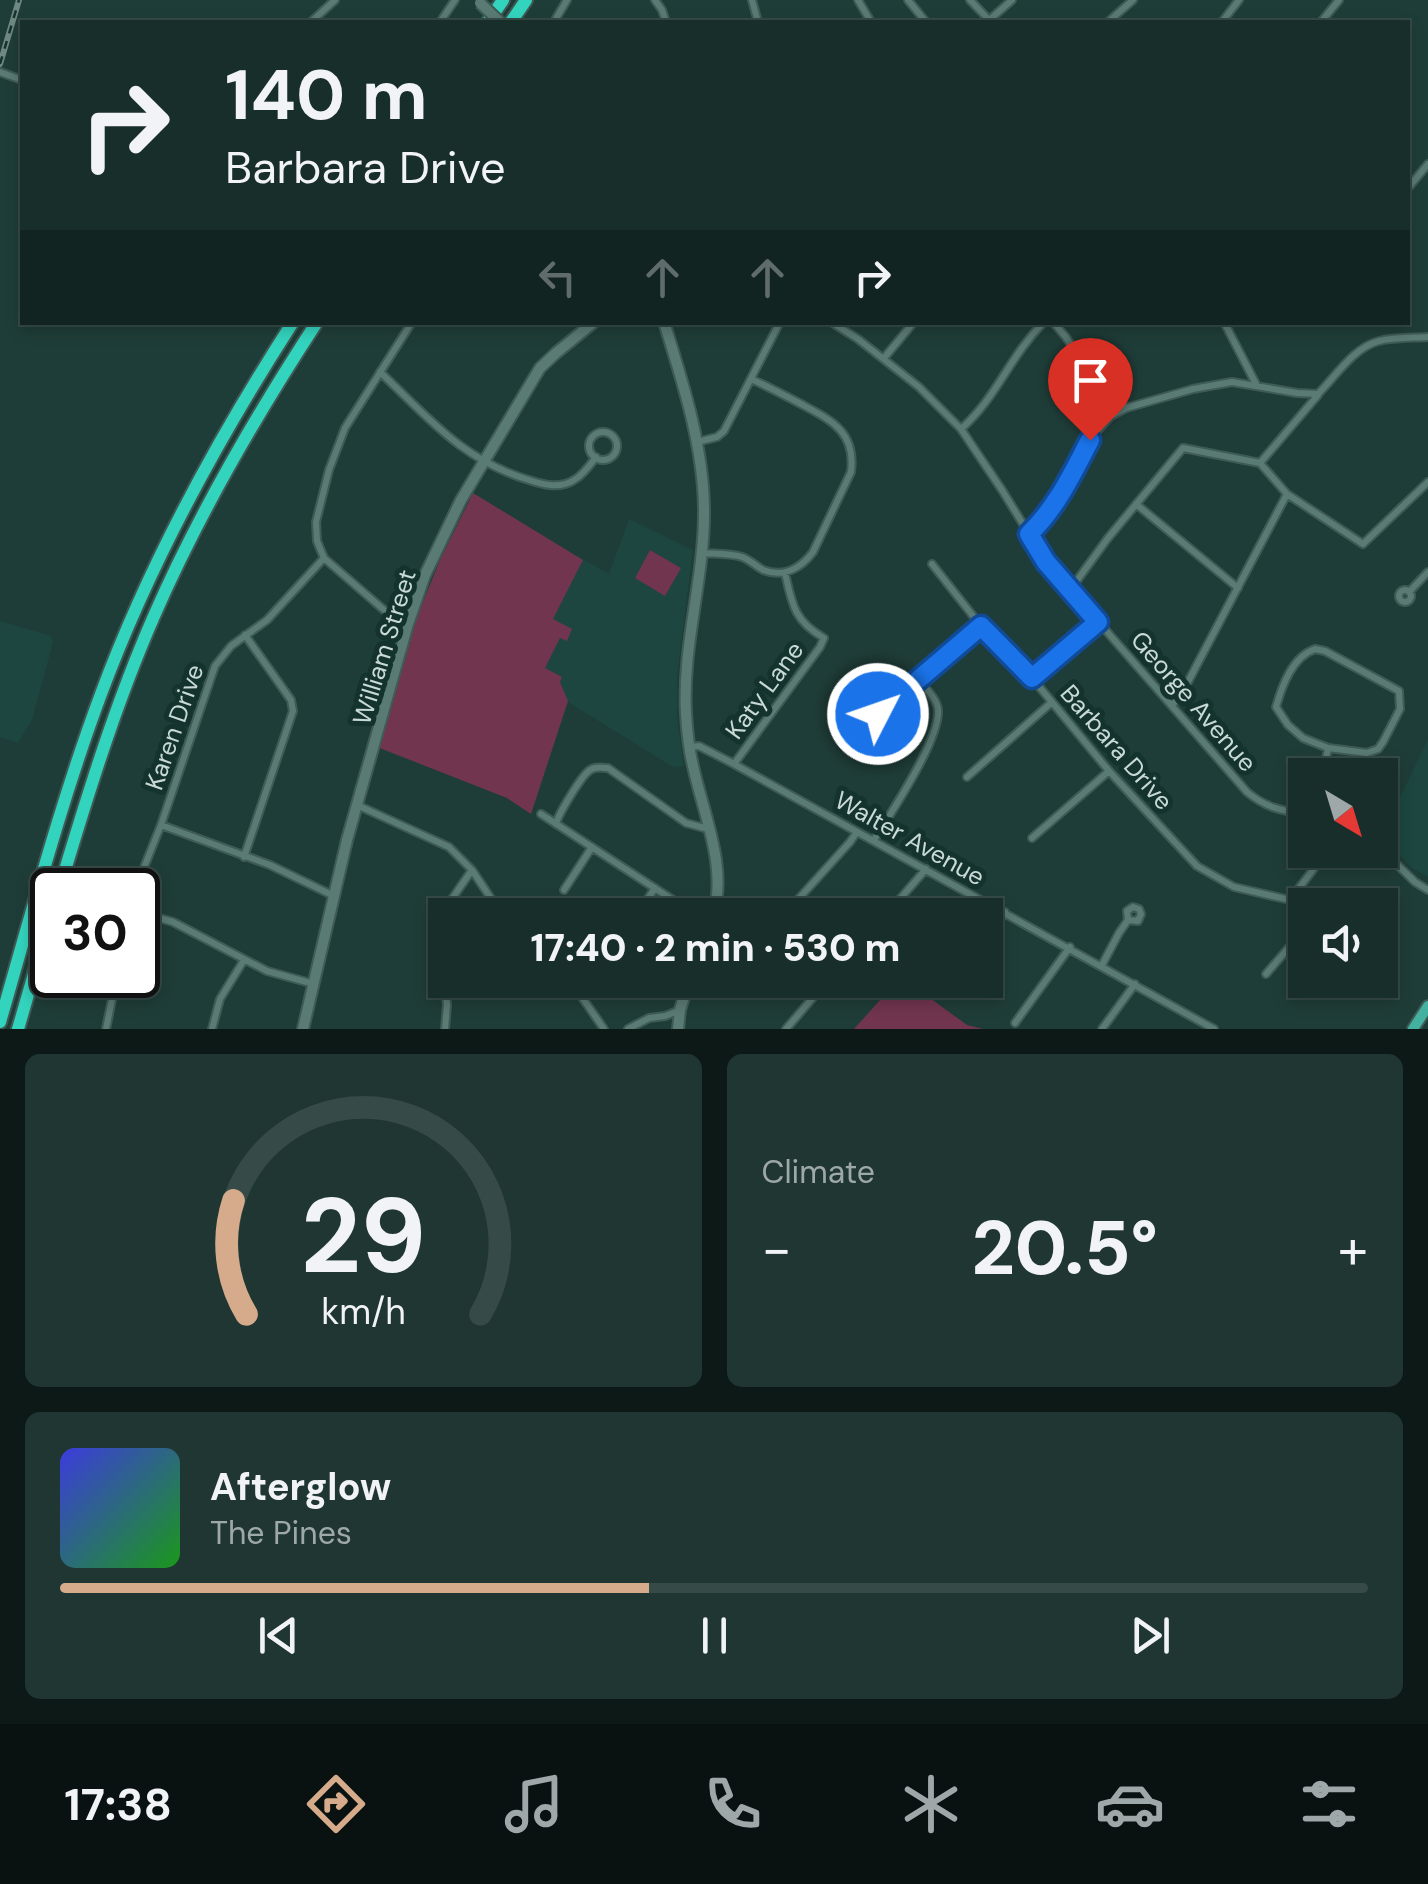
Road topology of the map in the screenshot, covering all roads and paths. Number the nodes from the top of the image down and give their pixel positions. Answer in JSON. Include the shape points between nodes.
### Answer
{"nodes":[{"id":1,"x":335,"y":0,"type":"edge"},
{"id":2,"x":908,"y":0,"type":"edge"},
{"id":3,"x":970,"y":0,"type":"edge"},
{"id":4,"x":1012,"y":0,"type":"edge"},
{"id":5,"x":1133,"y":0,"type":"edge"},
{"id":6,"x":1240,"y":0,"type":"edge"},
{"id":7,"x":1338,"y":0,"type":"edge"},
{"id":8,"x":478,"y":2,"type":"edge"},
{"id":9,"x":317,"y":20,"type":"edge"},
{"id":10,"x":498,"y":20,"type":"edge"},
{"id":11,"x":924,"y":20,"type":"edge"},
{"id":12,"x":987,"y":20,"type":"edge"},
{"id":13,"x":991,"y":20,"type":"edge"},
{"id":14,"x":1110,"y":20,"type":"edge"},
{"id":15,"x":1224,"y":20,"type":"edge"},
{"id":16,"x":1323,"y":20,"type":"edge"},
{"id":17,"x":1428,"y":164,"type":"edge"},
{"id":18,"x":1410,"y":186,"type":"edge"},
{"id":19,"x":292,"y":325,"type":"edge"},
{"id":20,"x":315,"y":325,"type":"edge"},
{"id":21,"x":410,"y":325,"type":"edge"},
{"id":22,"x":590,"y":325,"type":"edge"},
{"id":23,"x":665,"y":325,"type":"edge"},
{"id":24,"x":779,"y":325,"type":"edge"},
{"id":25,"x":836,"y":325,"type":"edge"},
{"id":26,"x":912,"y":325,"type":"edge"},
{"id":27,"x":1041,"y":325,"type":"edge"},
{"id":28,"x":1055,"y":325,"type":"edge"},
{"id":29,"x":1226,"y":325,"type":"edge"},
{"id":30,"x":1428,"y":337,"type":"edge"},
{"id":31,"x":884,"y":358,"type":"junction"},
{"id":32,"x":380,"y":372,"type":"junction"},
{"id":33,"x":752,"y":379,"type":"junction"},
{"id":34,"x":1257,"y":385,"type":"junction"},
{"id":35,"x":1318,"y":394,"type":"junction"},
{"id":36,"x":1126,"y":408,"type":"junction"},
{"id":37,"x":961,"y":430,"type":"junction"},
{"id":38,"x":697,"y":442,"type":"junction"},
{"id":39,"x":596,"y":457,"type":"junction"},
{"id":40,"x":484,"y":460,"type":"junction"},
{"id":41,"x":1260,"y":462,"type":"junction"},
{"id":42,"x":1428,"y":482,"type":"edge"},
{"id":43,"x":1286,"y":494,"type":"junction"},
{"id":44,"x":1136,"y":504,"type":"junction"},
{"id":45,"x":1029,"y":534,"type":"junction"},
{"id":46,"x":701,"y":553,"type":"junction"},
{"id":47,"x":324,"y":558,"type":"junction"},
{"id":48,"x":932,"y":564,"type":"dead end"},
{"id":49,"x":1428,"y":572,"type":"edge"},
{"id":50,"x":784,"y":573,"type":"junction"},
{"id":51,"x":1238,"y":588,"type":"junction"},
{"id":52,"x":1070,"y":590,"type":"junction"},
{"id":53,"x":1409,"y":592,"type":"dead end"},
{"id":54,"x":1098,"y":622,"type":"junction"},
{"id":55,"x":408,"y":624,"type":"junction"},
{"id":56,"x":981,"y":626,"type":"junction"},
{"id":57,"x":245,"y":636,"type":"junction"},
{"id":58,"x":1032,"y":678,"type":"junction"},
{"id":59,"x":918,"y":679,"type":"junction"},
{"id":60,"x":1052,"y":702,"type":"junction"},
{"id":61,"x":1172,"y":705,"type":"junction"},
{"id":62,"x":878,"y":714,"type":"dead end"},
{"id":63,"x":690,"y":747,"type":"junction"},
{"id":64,"x":1328,"y":748,"type":"junction"},
{"id":65,"x":1327,"y":758,"type":"edge"},
{"id":66,"x":734,"y":764,"type":"junction"},
{"id":67,"x":1109,"y":771,"type":"junction"},
{"id":68,"x":967,"y":777,"type":"dead end"},
{"id":69,"x":357,"y":805,"type":"junction"},
{"id":70,"x":1288,"y":812,"type":"edge"},
{"id":71,"x":541,"y":814,"type":"dead end"},
{"id":72,"x":556,"y":823,"type":"junction"},
{"id":73,"x":161,"y":826,"type":"junction"},
{"id":74,"x":708,"y":829,"type":"junction"},
{"id":75,"x":857,"y":832,"type":"junction"},
{"id":76,"x":1032,"y":838,"type":"dead end"},
{"id":77,"x":874,"y":840,"type":"junction"},
{"id":78,"x":592,"y":847,"type":"junction"},
{"id":79,"x":244,"y":857,"type":"junction"},
{"id":80,"x":1398,"y":865,"type":"edge"},
{"id":81,"x":66,"y":868,"type":"edge"},
{"id":82,"x":144,"y":868,"type":"edge"},
{"id":83,"x":1314,"y":868,"type":"edge"},
{"id":84,"x":926,"y":869,"type":"junction"},
{"id":85,"x":472,"y":870,"type":"junction"},
{"id":86,"x":655,"y":888,"type":"junction"},
{"id":87,"x":1299,"y":888,"type":"edge"},
{"id":88,"x":564,"y":890,"type":"dead end"},
{"id":89,"x":1428,"y":890,"type":"edge"},
{"id":90,"x":335,"y":896,"type":"junction"},
{"id":91,"x":491,"y":898,"type":"edge"},
{"id":92,"x":648,"y":898,"type":"edge"},
{"id":93,"x":670,"y":898,"type":"edge"},
{"id":94,"x":718,"y":898,"type":"edge"},
{"id":95,"x":799,"y":898,"type":"edge"},
{"id":96,"x":901,"y":898,"type":"edge"},
{"id":97,"x":1288,"y":900,"type":"edge"},
{"id":98,"x":1006,"y":912,"type":"junction"},
{"id":99,"x":1003,"y":916,"type":"edge"},
{"id":100,"x":160,"y":918,"type":"edge"},
{"id":101,"x":1128,"y":920,"type":"dead end"},
{"id":102,"x":1070,"y":948,"type":"junction"},
{"id":103,"x":1288,"y":949,"type":"edge"},
{"id":104,"x":244,"y":960,"type":"junction"},
{"id":105,"x":1102,"y":965,"type":"junction"},
{"id":106,"x":1266,"y":974,"type":"dead end"},
{"id":107,"x":315,"y":984,"type":"junction"},
{"id":108,"x":1135,"y":984,"type":"junction"},
{"id":109,"x":30,"y":988,"type":"edge"},
{"id":110,"x":113,"y":998,"type":"edge"},
{"id":111,"x":582,"y":998,"type":"edge"},
{"id":112,"x":684,"y":998,"type":"edge"},
{"id":113,"x":812,"y":998,"type":"edge"},
{"id":114,"x":1428,"y":1006,"type":"edge"},
{"id":115,"x":680,"y":1010,"type":"junction"},
{"id":116,"x":0,"y":1022,"type":"edge"},
{"id":117,"x":1015,"y":1023,"type":"dead end"},
{"id":118,"x":1200,"y":1026,"type":"edge"},
{"id":119,"x":18,"y":1029,"type":"edge"},
{"id":120,"x":106,"y":1029,"type":"edge"},
{"id":121,"x":212,"y":1029,"type":"edge"},
{"id":122,"x":303,"y":1029,"type":"edge"},
{"id":123,"x":445,"y":1029,"type":"edge"},
{"id":124,"x":604,"y":1029,"type":"edge"},
{"id":125,"x":628,"y":1029,"type":"edge"},
{"id":126,"x":678,"y":1029,"type":"edge"},
{"id":127,"x":786,"y":1029,"type":"edge"},
{"id":128,"x":1102,"y":1029,"type":"edge"},
{"id":129,"x":1214,"y":1029,"type":"edge"},
{"id":130,"x":1413,"y":1029,"type":"edge"}],
"edges":[{"from":1,"to":9,"type":"street"},
{"from":2,"to":11,"type":"street"},
{"from":3,"to":12,"type":"street"},
{"from":4,"to":13,"type":"street"},
{"from":5,"to":14,"type":"street"},
{"from":6,"to":15,"type":"street"},
{"from":7,"to":16,"type":"street"},
{"from":8,"to":10,"type":"street","bridge":true},
{"from":17,"to":18,"type":"street"},
{"from":19,"to":116,"type":"highway","via":[[204,468],[133,616],[78,758]]},
{"from":20,"to":81,"type":"highway","via":[[227,467],[169,582],[112,722]]},
{"from":21,"to":32,"type":"street"},
{"from":22,"to":40,"type":"street","name":"William Street","via":[[540,368]]},
{"from":23,"to":38,"type":"street"},
{"from":24,"to":33,"type":"street"},
{"from":25,"to":31,"type":"street","name":"George Avenue"},
{"from":26,"to":31,"type":"street"},
{"from":27,"to":37,"type":"street"},
{"from":28,"to":36,"type":"street","via":[[1096,382]]},
{"from":29,"to":34,"type":"street"},
{"from":30,"to":35,"type":"street","via":[[1369,345]]},
{"from":31,"to":37,"type":"street","name":"George Avenue"},
{"from":32,"to":40,"type":"street","via":[[436,428]]},
{"from":32,"to":47,"type":"street","via":[[344,428],[329,470],[316,522]]},
{"from":33,"to":38,"type":"street","via":[[724,431]]},
{"from":33,"to":50,"type":"street","via":[[835,422],[853,460],[813,552]]},
{"from":34,"to":35,"type":"street"},
{"from":34,"to":36,"type":"street","via":[[1214,384]]},
{"from":35,"to":41,"type":"street"},
{"from":36,"to":45,"type":"street","via":[[1090,440],[1062,494]]},
{"from":37,"to":45,"type":"street","name":"George Avenue"},
{"from":38,"to":46,"type":"street"},
{"from":39,"to":39,"type":"street","via":[[615,452],[612,435],[592,438]]},
{"from":39,"to":40,"type":"street","via":[[574,481],[558,485]]},
{"from":40,"to":55,"type":"street","name":"William Street","via":[[442,537]]},
{"from":41,"to":43,"type":"street"},
{"from":41,"to":44,"type":"street","via":[[1183,448]]},
{"from":42,"to":43,"type":"street","via":[[1364,544]]},
{"from":43,"to":51,"type":"street"},
{"from":44,"to":51,"type":"street"},
{"from":44,"to":52,"type":"street"},
{"from":45,"to":52,"type":"street","name":"George Avenue"},
{"from":46,"to":50,"type":"street","via":[[738,556]]},
{"from":46,"to":63,"type":"street","via":[[686,684]]},
{"from":47,"to":55,"type":"street"},
{"from":47,"to":57,"type":"street","name":"Karen Drive"},
{"from":48,"to":56,"type":"street","name":"Barbara Drive"},
{"from":49,"to":53,"type":"street"},
{"from":50,"to":66,"type":"street","name":"Katy Lane","via":[[799,618],[824,638]]},
{"from":51,"to":61,"type":"street"},
{"from":52,"to":54,"type":"street","name":"George Avenue"},
{"from":54,"to":58,"type":"street"},
{"from":54,"to":61,"type":"street","name":"George Avenue"},
{"from":55,"to":69,"type":"street","name":"William Street"},
{"from":56,"to":58,"type":"street","name":"Barbara Drive"},
{"from":56,"to":59,"type":"street"},
{"from":57,"to":73,"type":"street","name":"Karen Drive","via":[[214,666]]},
{"from":57,"to":79,"type":"street","via":[[293,711]]},
{"from":58,"to":60,"type":"street","name":"Barbara Drive"},
{"from":59,"to":62,"type":"street"},
{"from":59,"to":77,"type":"street","via":[[936,702],[936,727]]},
{"from":60,"to":67,"type":"street","name":"Barbara Drive"},
{"from":60,"to":68,"type":"street"},
{"from":61,"to":70,"type":"street","name":"George Avenue","via":[[1246,792]]},
{"from":63,"to":66,"type":"street","name":"Walter Avenue"},
{"from":63,"to":74,"type":"street"},
{"from":64,"to":64,"type":"street","via":[[1303,738],[1276,707],[1297,660],[1315,650],[1392,685],[1400,698],[1378,749],[1367,754]]},
{"from":64,"to":65,"type":"street"},
{"from":66,"to":75,"type":"street","name":"Walter Avenue"},
{"from":67,"to":76,"type":"street"},
{"from":67,"to":97,"type":"street","name":"Barbara Drive","via":[[1196,866],[1234,887]]},
{"from":69,"to":85,"type":"street","via":[[441,842]]},
{"from":69,"to":90,"type":"street","name":"William Street"},
{"from":71,"to":72,"type":"street"},
{"from":72,"to":74,"type":"street","via":[[597,767],[608,768],[686,824]]},
{"from":72,"to":78,"type":"street"},
{"from":73,"to":79,"type":"street"},
{"from":73,"to":82,"type":"street","name":"Karen Drive"},
{"from":74,"to":94,"type":"street"},
{"from":75,"to":77,"type":"street","name":"Walter Avenue"},
{"from":75,"to":95,"type":"street"},
{"from":77,"to":84,"type":"street","name":"Walter Avenue"},
{"from":78,"to":86,"type":"street"},
{"from":78,"to":88,"type":"street"},
{"from":79,"to":90,"type":"street"},
{"from":80,"to":89,"type":"street"},
{"from":83,"to":87,"type":"street"},
{"from":84,"to":96,"type":"street"},
{"from":84,"to":98,"type":"street","name":"Walter Avenue"},
{"from":85,"to":91,"type":"street"},
{"from":85,"to":123,"type":"street","via":[[438,919]]},
{"from":86,"to":92,"type":"street"},
{"from":86,"to":93,"type":"street"},
{"from":90,"to":107,"type":"street","name":"William Street"},
{"from":98,"to":99,"type":"street"},
{"from":98,"to":102,"type":"street","name":"Walter Avenue"},
{"from":100,"to":104,"type":"street"},
{"from":101,"to":105,"type":"street"},
{"from":102,"to":105,"type":"street","name":"Walter Avenue"},
{"from":102,"to":117,"type":"street"},
{"from":103,"to":106,"type":"street"},
{"from":104,"to":107,"type":"street"},
{"from":104,"to":121,"type":"street","via":[[220,999]]},
{"from":105,"to":108,"type":"street","name":"Walter Avenue"},
{"from":107,"to":122,"type":"street","name":"William Street"},
{"from":108,"to":118,"type":"street","name":"Walter Avenue"},
{"from":108,"to":128,"type":"street"},
{"from":109,"to":119,"type":"highway"},
{"from":110,"to":120,"type":"street"},
{"from":111,"to":124,"type":"street"},
{"from":112,"to":115,"type":"street"},
{"from":113,"to":127,"type":"street"},
{"from":114,"to":130,"type":"main road"},
{"from":115,"to":125,"type":"street"},
{"from":115,"to":126,"type":"street"},
{"from":118,"to":129,"type":"street","name":"Walter Avenue"}]}
